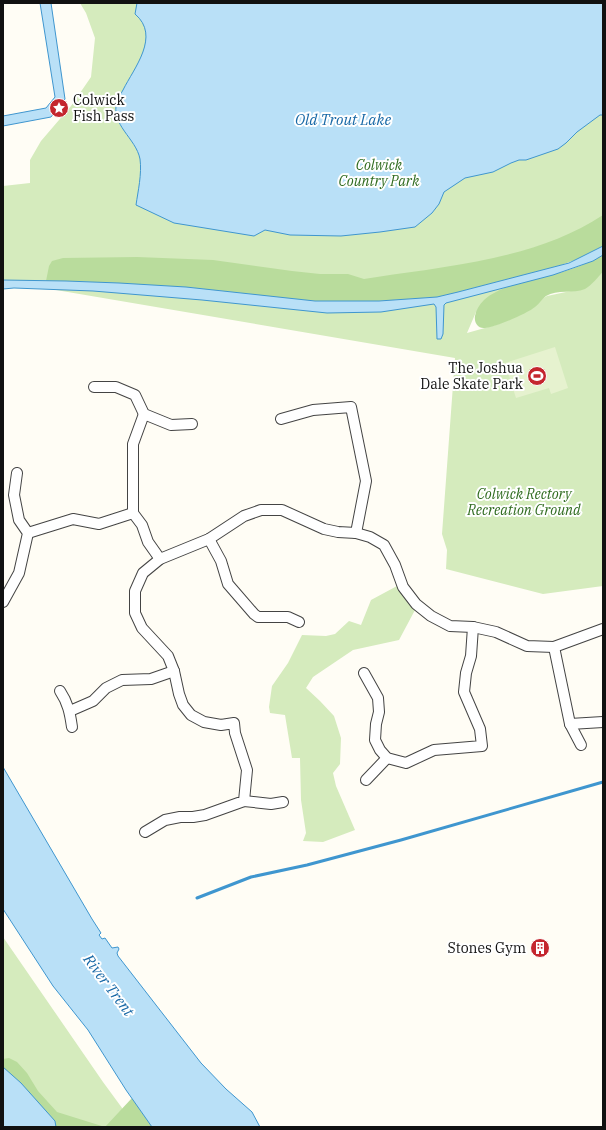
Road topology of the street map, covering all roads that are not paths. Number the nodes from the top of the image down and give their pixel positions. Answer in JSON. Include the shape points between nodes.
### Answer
{"nodes":[{"id":1,"x":101,"y":376,"type":"dead end"},
{"id":2,"x":144,"y":414,"type":"junction"},
{"id":3,"x":281,"y":419,"type":"dead end"},
{"id":4,"x":192,"y":424,"type":"dead end"},
{"id":5,"x":13,"y":478,"type":"dead end"},
{"id":6,"x":133,"y":513,"type":"junction"},
{"id":7,"x":28,"y":533,"type":"junction"},
{"id":8,"x":356,"y":533,"type":"junction"},
{"id":9,"x":209,"y":539,"type":"junction"},
{"id":10,"x":160,"y":558,"type":"junction"},
{"id":11,"x":3,"y":602,"type":"edge"},
{"id":12,"x":299,"y":622,"type":"dead end"},
{"id":13,"x":473,"y":627,"type":"junction"},
{"id":14,"x":603,"y":629,"type":"edge"},
{"id":15,"x":554,"y":647,"type":"junction"},
{"id":16,"x":174,"y":671,"type":"junction"},
{"id":17,"x":364,"y":673,"type":"dead end"},
{"id":18,"x":60,"y":691,"type":"dead end"},
{"id":19,"x":70,"y":711,"type":"junction"},
{"id":20,"x":603,"y":722,"type":"edge"},
{"id":21,"x":570,"y":724,"type":"junction"},
{"id":22,"x":72,"y":727,"type":"dead end"},
{"id":23,"x":581,"y":745,"type":"dead end"},
{"id":24,"x":388,"y":758,"type":"junction"},
{"id":25,"x":366,"y":780,"type":"dead end"},
{"id":26,"x":244,"y":801,"type":"junction"},
{"id":27,"x":283,"y":802,"type":"dead end"},
{"id":28,"x":145,"y":832,"type":"dead end"}],
"edges":[{"from":1,"to":2,"type":"street","via":[[98,387],[116,387],[135,395]]},
{"from":2,"to":4,"type":"street","via":[[171,425]]},
{"from":2,"to":6,"type":"street","via":[[133,444]]},
{"from":3,"to":8,"type":"street","via":[[313,410],[350,408],[366,481]]},
{"from":5,"to":7,"type":"street","via":[[19,520]]},
{"from":6,"to":7,"type":"street","via":[[99,524],[73,519]]},
{"from":6,"to":10,"type":"street","via":[[142,525],[148,542]]},
{"from":7,"to":11,"type":"street","via":[[19,573]]},
{"from":8,"to":9,"type":"street","via":[[324,529],[282,510],[261,510],[244,516]]},
{"from":8,"to":13,"type":"street","via":[[384,545],[404,587],[416,604],[450,626]]},
{"from":9,"to":10,"type":"street"},
{"from":9,"to":12,"type":"street","via":[[221,561],[228,584],[254,614],[258,617],[288,617]]},
{"from":10,"to":16,"type":"street","via":[[143,573],[135,591],[135,612],[142,628],[168,656]]},
{"from":13,"to":15,"type":"street","via":[[496,632],[527,646]]},
{"from":13,"to":24,"type":"street","via":[[464,692],[480,729],[482,746],[434,750],[406,764]]},
{"from":14,"to":15,"type":"street"},
{"from":15,"to":21,"type":"street"},
{"from":16,"to":19,"type":"street","via":[[151,679],[122,680],[106,688],[93,701]]},
{"from":16,"to":26,"type":"street","via":[[183,705],[191,715],[209,723],[234,723],[247,770]]},
{"from":17,"to":24,"type":"street","via":[[378,698],[375,740]]},
{"from":18,"to":19,"type":"street"},
{"from":19,"to":22,"type":"street"},
{"from":20,"to":21,"type":"street"},
{"from":21,"to":23,"type":"street"},
{"from":24,"to":25,"type":"street"},
{"from":26,"to":27,"type":"street","via":[[272,804]]},
{"from":26,"to":28,"type":"street","via":[[193,817],[165,820]]}]}
